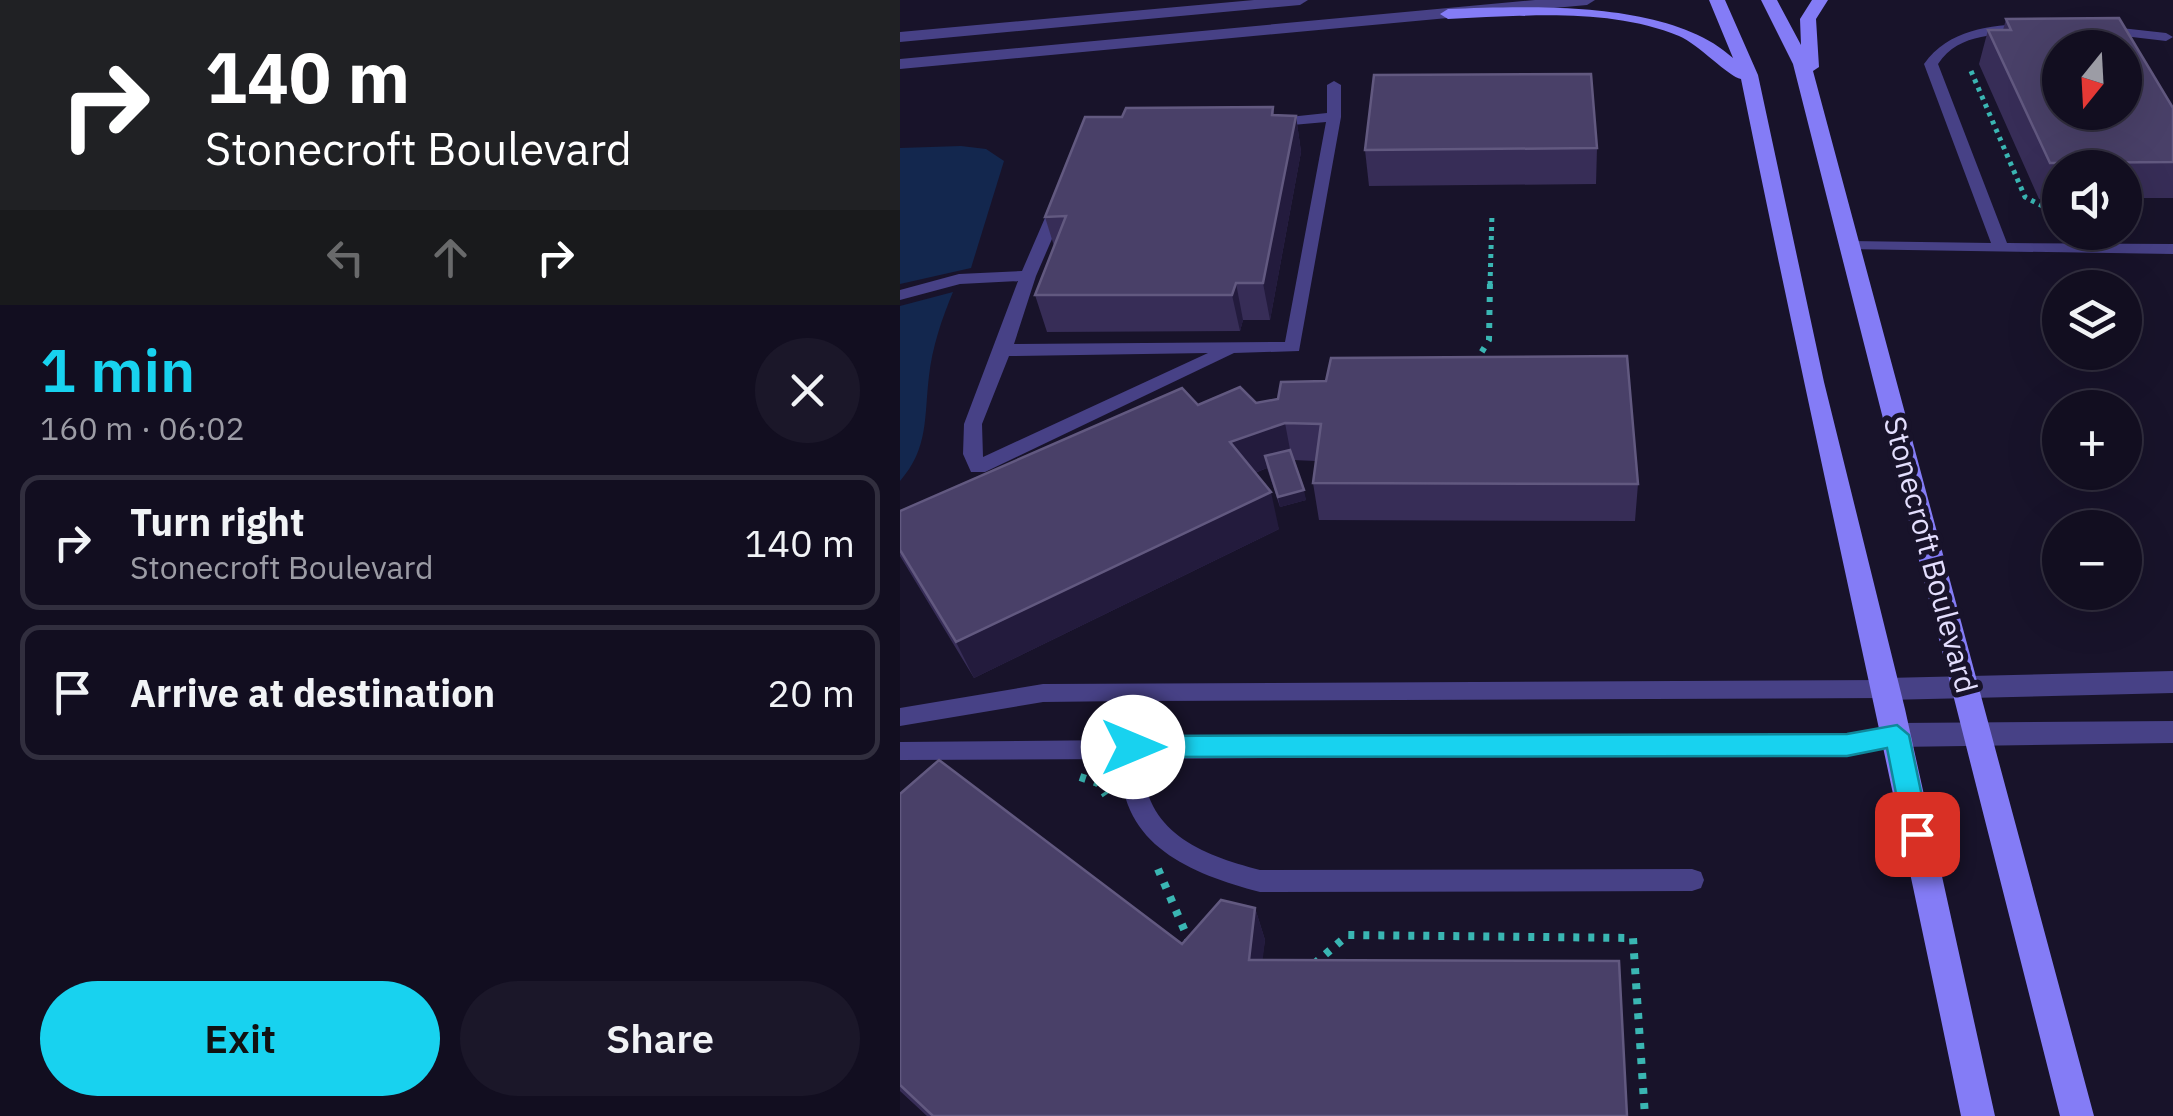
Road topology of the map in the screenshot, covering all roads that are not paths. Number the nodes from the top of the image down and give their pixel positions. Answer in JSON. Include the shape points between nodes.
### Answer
{"nodes":[{"id":1,"x":1300,"y":0,"type":"edge"},
{"id":2,"x":1587,"y":0,"type":"edge"},
{"id":3,"x":1718,"y":0,"type":"edge"},
{"id":4,"x":1770,"y":0,"type":"edge"},
{"id":5,"x":1820,"y":0,"type":"edge"},
{"id":6,"x":1448,"y":14,"type":"junction"},
{"id":7,"x":2047,"y":26,"type":"edge"},
{"id":8,"x":2093,"y":29,"type":"edge"},
{"id":9,"x":900,"y":36,"type":"edge"},
{"id":10,"x":2171,"y":41,"type":"edge"},
{"id":11,"x":900,"y":64,"type":"edge"},
{"id":12,"x":1334,"y":85,"type":"dead end"},
{"id":13,"x":1758,"y":110,"type":"junction"},
{"id":14,"x":1813,"y":112,"type":"junction"},
{"id":15,"x":1334,"y":116,"type":"junction"},
{"id":16,"x":1257,"y":124,"type":"edge"},
{"id":17,"x":1064,"y":192,"type":"edge"},
{"id":18,"x":1850,"y":246,"type":"junction"},
{"id":19,"x":2001,"y":248,"type":"junction"},
{"id":20,"x":2173,"y":249,"type":"edge"},
{"id":21,"x":1028,"y":276,"type":"junction"},
{"id":22,"x":900,"y":295,"type":"edge"},
{"id":23,"x":1234,"y":348,"type":"junction"},
{"id":24,"x":1003,"y":350,"type":"junction"},
{"id":25,"x":2173,"y":682,"type":"edge"},
{"id":26,"x":1964,"y":687,"type":"junction"},
{"id":27,"x":1886,"y":689,"type":"junction"},
{"id":28,"x":1141,"y":693,"type":"junction"},
{"id":29,"x":900,"y":717,"type":"edge"},
{"id":30,"x":2173,"y":732,"type":"edge"},
{"id":31,"x":1977,"y":733,"type":"junction"},
{"id":32,"x":1897,"y":735,"type":"junction"},
{"id":33,"x":1133,"y":747,"type":"junction"},
{"id":34,"x":900,"y":751,"type":"edge"},
{"id":35,"x":1692,"y":880,"type":"dead end"},
{"id":36,"x":1978,"y":1116,"type":"edge"},
{"id":37,"x":2076,"y":1116,"type":"edge"}],
"edges":[{"from":1,"to":9,"type":"street"},
{"from":2,"to":6,"type":"street"},
{"from":3,"to":13,"type":"main road"},
{"from":4,"to":14,"type":"main road","name":"Stonecroft Boulevard","via":[[1802,64]]},
{"from":5,"to":14,"type":"main road","via":[[1807,27]]},
{"from":6,"to":11,"type":"street"},
{"from":6,"to":13,"type":"main road","via":[[1610,9],[1666,16],[1700,30],[1726,52]]},
{"from":7,"to":19,"type":"lane","via":[[1967,36],[1931,64]]},
{"from":8,"to":10,"type":"lane"},
{"from":12,"to":15,"type":"lane"},
{"from":13,"to":27,"type":"main road","via":[[1813,382]]},
{"from":14,"to":18,"type":"main road","name":"Stonecroft Boulevard"},
{"from":15,"to":16,"type":"lane"},
{"from":15,"to":23,"type":"lane","via":[[1293,347]]},
{"from":17,"to":21,"type":"lane"},
{"from":18,"to":19,"type":"lane"},
{"from":18,"to":26,"type":"main road","name":"Stonecroft Boulevard"},
{"from":19,"to":20,"type":"lane"},
{"from":21,"to":22,"type":"lane","via":[[959,279]]},
{"from":21,"to":24,"type":"lane","via":[[1026,312]]},
{"from":23,"to":24,"type":"lane"},
{"from":23,"to":24,"type":"lane","via":[[978,467],[972,430]]},
{"from":25,"to":26,"type":"street"},
{"from":26,"to":27,"type":"street"},
{"from":26,"to":31,"type":"main road","name":"Stonecroft Boulevard"},
{"from":27,"to":28,"type":"lane"},
{"from":27,"to":32,"type":"main road"},
{"from":28,"to":29,"type":"lane","via":[[1044,693]]},
{"from":28,"to":33,"type":"lane"},
{"from":30,"to":31,"type":"street"},
{"from":31,"to":32,"type":"street"},
{"from":31,"to":37,"type":"main road","name":"Stonecroft Boulevard"},
{"from":32,"to":33,"type":"lane","via":[[1847,745]]},
{"from":32,"to":36,"type":"main road"},
{"from":33,"to":34,"type":"lane"},
{"from":33,"to":35,"type":"lane","via":[[1137,804],[1149,822],[1193,857],[1260,881]]}]}
